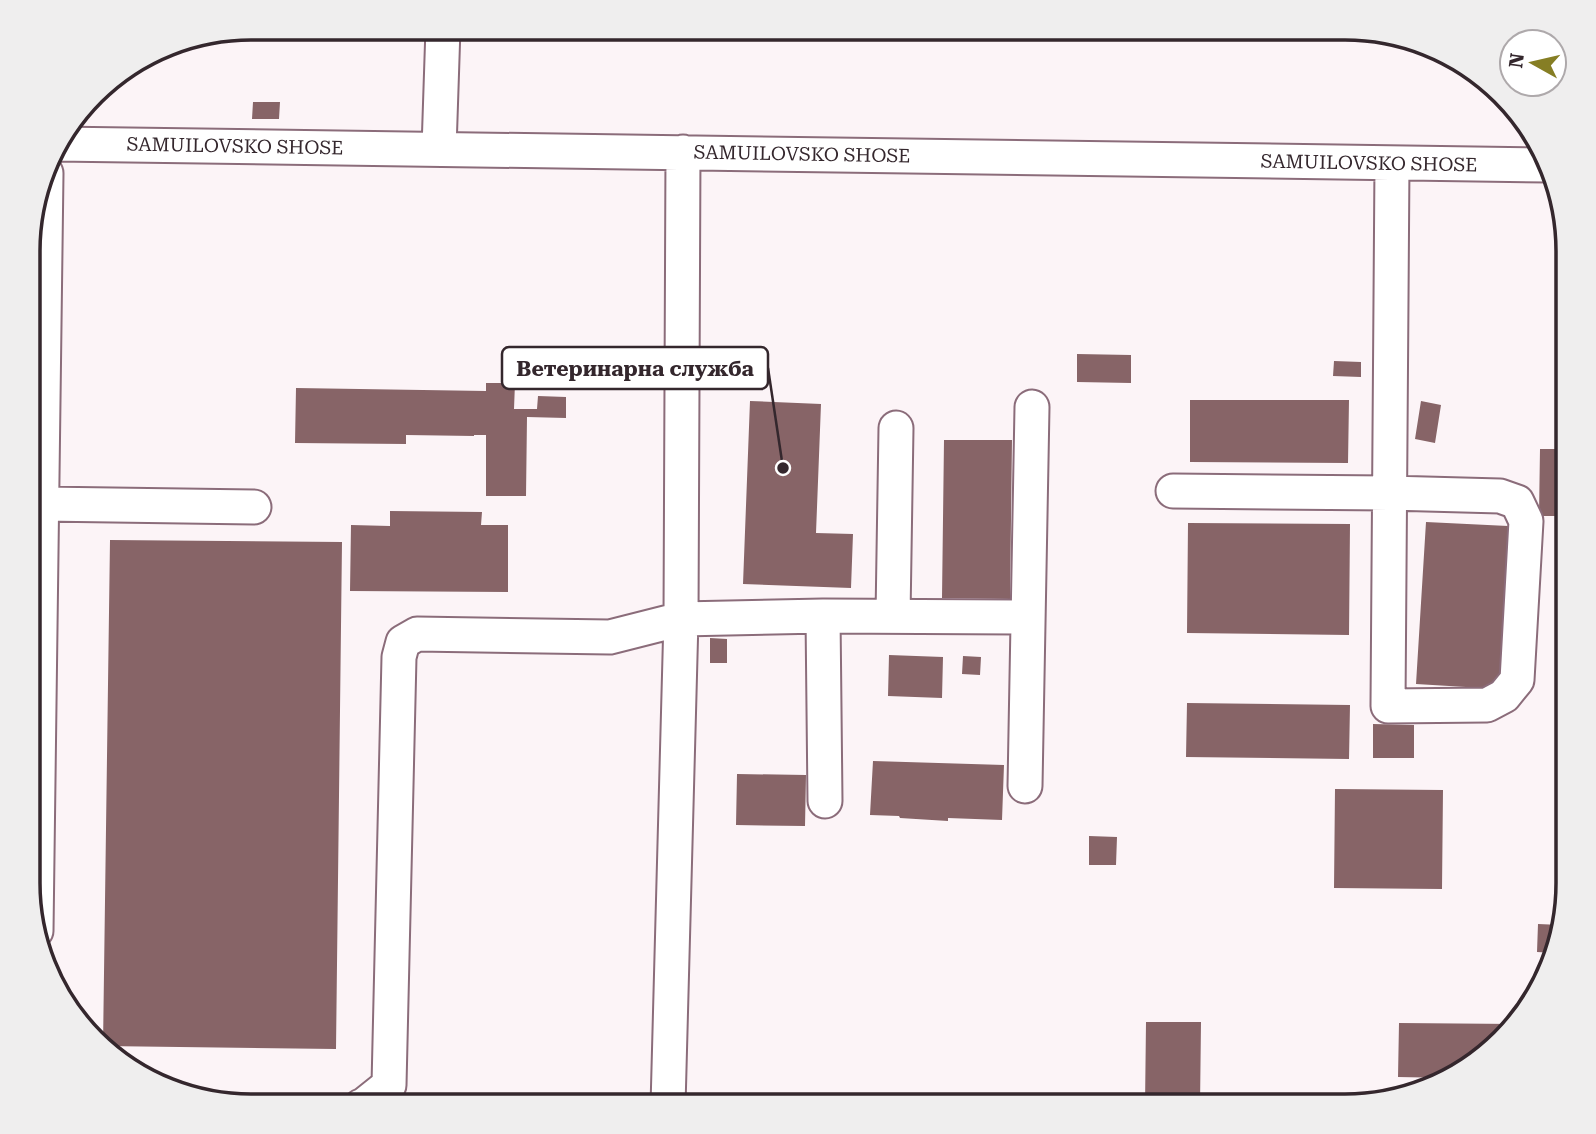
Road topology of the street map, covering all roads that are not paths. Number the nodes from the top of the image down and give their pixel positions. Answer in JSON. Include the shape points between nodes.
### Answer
{"nodes":[{"id":1,"x":443,"y":41,"type":"edge"},
{"id":2,"x":69,"y":144,"type":"edge"},
{"id":3,"x":439,"y":149,"type":"junction"},
{"id":4,"x":682,"y":152,"type":"junction"},
{"id":5,"x":1392,"y":163,"type":"junction"},
{"id":6,"x":1537,"y":165,"type":"edge"},
{"id":7,"x":46,"y":203,"type":"edge"},
{"id":8,"x":1032,"y":407,"type":"dead end"},
{"id":9,"x":896,"y":428,"type":"dead end"},
{"id":10,"x":1173,"y":491,"type":"dead end"},
{"id":11,"x":1389,"y":493,"type":"junction"},
{"id":12,"x":43,"y":504,"type":"junction"},
{"id":13,"x":254,"y":507,"type":"dead end"},
{"id":14,"x":823,"y":616,"type":"junction"},
{"id":15,"x":893,"y":616,"type":"junction"},
{"id":16,"x":1028,"y":617,"type":"junction"},
{"id":17,"x":681,"y":619,"type":"junction"},
{"id":18,"x":41,"y":649,"type":"edge"},
{"id":19,"x":1025,"y":786,"type":"dead end"},
{"id":20,"x":825,"y":801,"type":"dead end"},
{"id":21,"x":378,"y":1093,"type":"edge"},
{"id":22,"x":668,"y":1093,"type":"edge"}],
"edges":[{"from":1,"to":3,"type":"street"},
{"from":2,"to":3,"type":"street","name":"SAMUILOVSKO SHOSE"},
{"from":3,"to":4,"type":"street","name":"SAMUILOVSKO SHOSE"},
{"from":4,"to":5,"type":"street","name":"SAMUILOVSKO SHOSE"},
{"from":4,"to":17,"type":"street"},
{"from":5,"to":6,"type":"street","name":"SAMUILOVSKO SHOSE"},
{"from":5,"to":11,"type":"street"},
{"from":7,"to":12,"type":"street"},
{"from":8,"to":16,"type":"street"},
{"from":9,"to":15,"type":"street"},
{"from":10,"to":11,"type":"street"},
{"from":11,"to":11,"type":"street","via":[[1500,496],[1517,502],[1526,521],[1517,680],[1504,696],[1487,705],[1388,706]]},
{"from":12,"to":13,"type":"street"},
{"from":12,"to":18,"type":"street"},
{"from":14,"to":15,"type":"street"},
{"from":14,"to":17,"type":"street"},
{"from":14,"to":20,"type":"street"},
{"from":15,"to":16,"type":"street"},
{"from":16,"to":19,"type":"street"},
{"from":17,"to":21,"type":"street","via":[[610,637],[417,634],[404,642],[399,657],[388,1085]]},
{"from":17,"to":22,"type":"street"}]}
